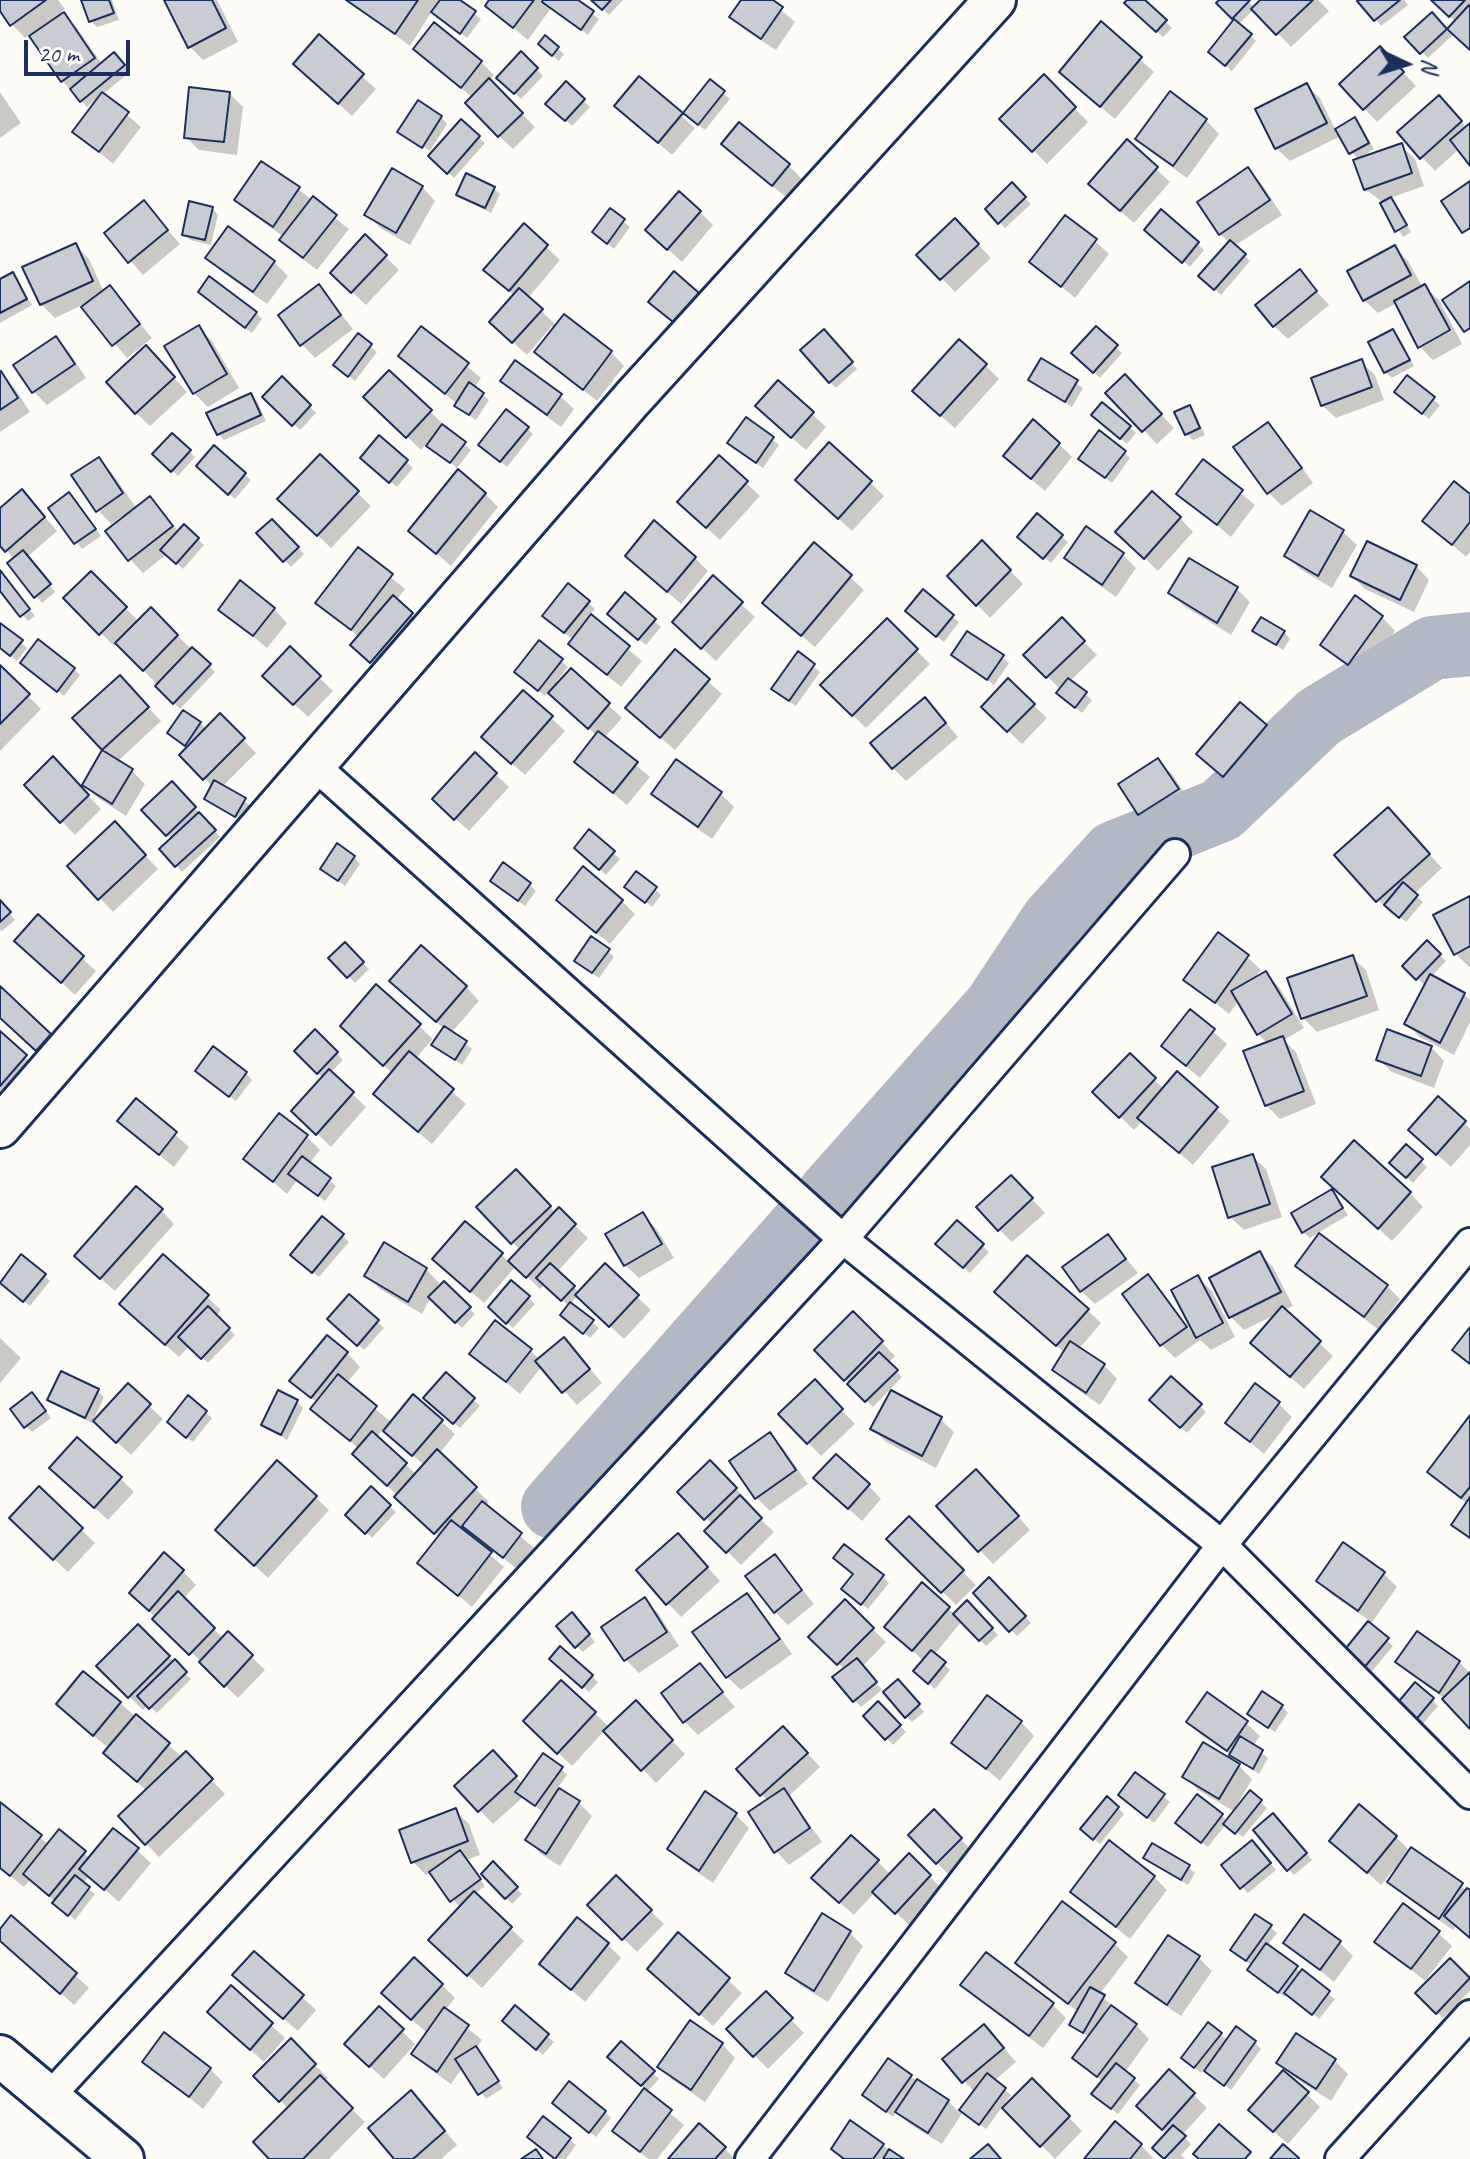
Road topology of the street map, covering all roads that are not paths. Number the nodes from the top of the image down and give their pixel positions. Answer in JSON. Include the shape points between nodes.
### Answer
{"nodes":[{"id":1,"x":995,"y":0,"type":"edge"},
{"id":2,"x":314,"y":765,"type":"junction"},
{"id":3,"x":1175,"y":854,"type":"dead end"},
{"id":4,"x":0,"y":1127,"type":"edge"},
{"id":5,"x":843,"y":1239,"type":"junction"},
{"id":6,"x":1470,"y":1243,"type":"edge"},
{"id":7,"x":1222,"y":1545,"type":"junction"},
{"id":8,"x":1470,"y":1794,"type":"edge"},
{"id":9,"x":1470,"y":2015,"type":"edge"},
{"id":10,"x":0,"y":2056,"type":"edge"},
{"id":11,"x":50,"y":2096,"type":"junction"},
{"id":12,"x":123,"y":2159,"type":"edge"},
{"id":13,"x":750,"y":2159,"type":"edge"},
{"id":14,"x":1340,"y":2159,"type":"edge"}],
"edges":[{"from":1,"to":2,"type":"street","via":[[632,399]]},
{"from":2,"to":4,"type":"street"},
{"from":2,"to":5,"type":"street"},
{"from":3,"to":5,"type":"street"},
{"from":5,"to":7,"type":"street"},
{"from":5,"to":11,"type":"street"},
{"from":6,"to":7,"type":"street"},
{"from":7,"to":8,"type":"street"},
{"from":7,"to":13,"type":"street"},
{"from":9,"to":14,"type":"street"},
{"from":10,"to":11,"type":"street"},
{"from":11,"to":12,"type":"street"}]}
